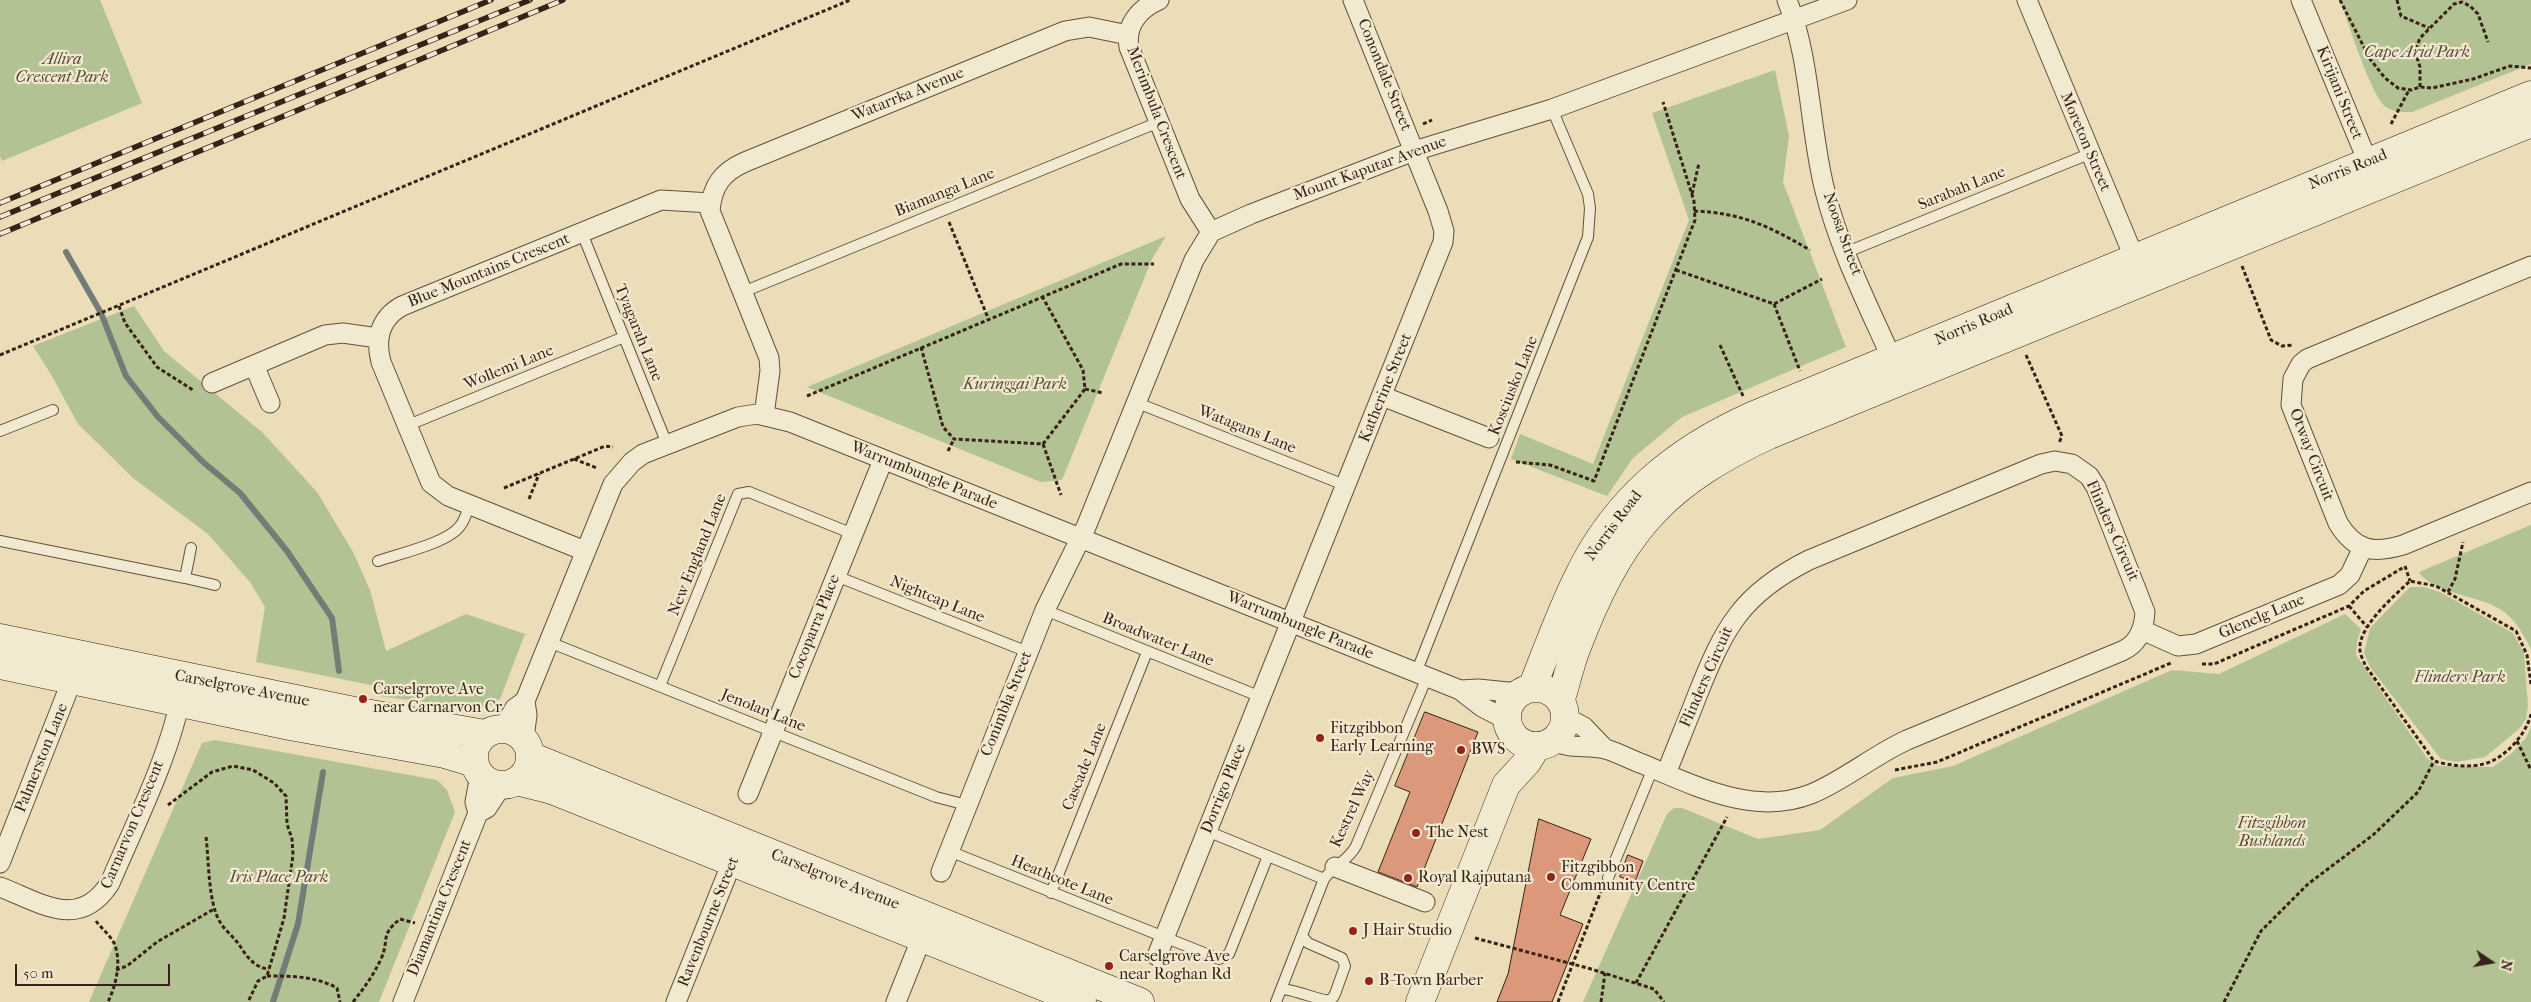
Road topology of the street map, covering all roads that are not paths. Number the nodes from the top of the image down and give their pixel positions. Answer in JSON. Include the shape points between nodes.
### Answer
{"nodes":[{"id":1,"x":1159,"y":0,"type":"edge"},
{"id":2,"x":1353,"y":0,"type":"edge"},
{"id":3,"x":1787,"y":0,"type":"edge"},
{"id":4,"x":1846,"y":0,"type":"edge"},
{"id":5,"x":2027,"y":0,"type":"edge"},
{"id":6,"x":2301,"y":0,"type":"edge"},
{"id":7,"x":1795,"y":20,"type":"junction"},
{"id":8,"x":1128,"y":35,"type":"junction"},
{"id":9,"x":2531,"y":95,"type":"edge"},
{"id":10,"x":1552,"y":109,"type":"junction"},
{"id":11,"x":1159,"y":122,"type":"junction"},
{"id":12,"x":2531,"y":123,"type":"edge"},
{"id":13,"x":1414,"y":151,"type":"junction"},
{"id":14,"x":2089,"y":154,"type":"junction"},
{"id":15,"x":2373,"y":174,"type":"junction"},
{"id":16,"x":711,"y":203,"type":"junction"},
{"id":17,"x":1211,"y":232,"type":"junction"},
{"id":18,"x":582,"y":233,"type":"junction"},
{"id":19,"x":1847,"y":252,"type":"junction"},
{"id":20,"x":2531,"y":266,"type":"edge"},
{"id":21,"x":2139,"y":270,"type":"junction"},
{"id":22,"x":743,"y":292,"type":"junction"},
{"id":23,"x":624,"y":337,"type":"junction"},
{"id":24,"x":378,"y":338,"type":"junction"},
{"id":25,"x":254,"y":365,"type":"junction"},
{"id":26,"x":1897,"y":370,"type":"junction"},
{"id":27,"x":215,"y":382,"type":"road end"},
{"id":28,"x":1382,"y":396,"type":"junction"},
{"id":29,"x":1135,"y":402,"type":"junction"},
{"id":30,"x":270,"y":403,"type":"dead end"},
{"id":31,"x":53,"y":410,"type":"dead end"},
{"id":32,"x":764,"y":415,"type":"junction"},
{"id":33,"x":406,"y":426,"type":"junction"},
{"id":34,"x":0,"y":432,"type":"edge"},
{"id":35,"x":1489,"y":438,"type":"joint"},
{"id":36,"x":667,"y":444,"type":"junction"},
{"id":37,"x":1506,"y":445,"type":"junction"},
{"id":38,"x":883,"y":460,"type":"junction"},
{"id":39,"x":1347,"y":486,"type":"junction"},
{"id":40,"x":2531,"y":492,"type":"edge"},
{"id":41,"x":470,"y":505,"type":"junction"},
{"id":42,"x":853,"y":534,"type":"junction"},
{"id":43,"x":1081,"y":539,"type":"junction"},
{"id":44,"x":0,"y":541,"type":"edge"},
{"id":45,"x":2363,"y":547,"type":"junction"},
{"id":46,"x":192,"y":548,"type":"dead end"},
{"id":47,"x":585,"y":551,"type":"junction"},
{"id":48,"x":378,"y":561,"type":"dead end"},
{"id":49,"x":836,"y":576,"type":"junction"},
{"id":50,"x":185,"y":578,"type":"junction"},
{"id":51,"x":215,"y":585,"type":"dead end"},
{"id":52,"x":1045,"y":610,"type":"junction"},
{"id":53,"x":1291,"y":623,"type":"junction"},
{"id":54,"x":2142,"y":630,"type":"junction"},
{"id":55,"x":0,"y":638,"type":"edge"},
{"id":56,"x":549,"y":642,"type":"junction"},
{"id":57,"x":1028,"y":652,"type":"junction"},
{"id":58,"x":1147,"y":652,"type":"junction"},
{"id":59,"x":0,"y":665,"type":"edge"},
{"id":60,"x":1421,"y":675,"type":"junction"},
{"id":61,"x":72,"y":680,"type":"junction"},
{"id":62,"x":660,"y":686,"type":"junction"},
{"id":63,"x":182,"y":690,"type":"junction"},
{"id":64,"x":1460,"y":690,"type":"junction"},
{"id":65,"x":1525,"y":691,"type":"junction"},
{"id":66,"x":1261,"y":697,"type":"junction"},
{"id":67,"x":1562,"y":709,"type":"junction"},
{"id":68,"x":1509,"y":727,"type":"junction"},
{"id":69,"x":773,"y":731,"type":"junction"},
{"id":70,"x":510,"y":739,"type":"junction"},
{"id":71,"x":1545,"y":744,"type":"junction"},
{"id":72,"x":1605,"y":750,"type":"junction"},
{"id":73,"x":1659,"y":771,"type":"junction"},
{"id":74,"x":493,"y":776,"type":"junction"},
{"id":75,"x":1506,"y":785,"type":"junction"},
{"id":76,"x":748,"y":794,"type":"dead end"},
{"id":77,"x":968,"y":804,"type":"junction"},
{"id":78,"x":1207,"y":831,"type":"junction"},
{"id":79,"x":949,"y":851,"type":"junction"},
{"id":80,"x":736,"y":852,"type":"junction"},
{"id":81,"x":1268,"y":856,"type":"junction"},
{"id":82,"x":0,"y":863,"type":"edge"},
{"id":83,"x":941,"y":872,"type":"dead end"},
{"id":84,"x":1329,"y":873,"type":"junction"},
{"id":85,"x":1606,"y":881,"type":"road end"},
{"id":86,"x":0,"y":887,"type":"edge"},
{"id":87,"x":1051,"y":893,"type":"junction"},
{"id":88,"x":1425,"y":902,"type":"dead end"},
{"id":89,"x":926,"y":928,"type":"junction"},
{"id":90,"x":1302,"y":936,"type":"junction"},
{"id":91,"x":1165,"y":938,"type":"junction"},
{"id":92,"x":1157,"y":956,"type":"dead end"},
{"id":93,"x":1281,"y":989,"type":"junction"},
{"id":94,"x":403,"y":1002,"type":"edge"},
{"id":95,"x":676,"y":1002,"type":"edge"},
{"id":96,"x":896,"y":1002,"type":"edge"},
{"id":97,"x":1082,"y":1002,"type":"edge"},
{"id":98,"x":1140,"y":1002,"type":"edge"},
{"id":99,"x":1276,"y":1002,"type":"edge"},
{"id":100,"x":1420,"y":1002,"type":"edge"}],
"edges":[{"from":1,"to":8,"type":"street","name":"Merimbula Crescent","via":[[1139,13]]},
{"from":2,"to":13,"type":"street","name":"Conondale Street"},
{"from":3,"to":7,"type":"street"},
{"from":4,"to":7,"type":"street","name":"Mount Kaputar Avenue"},
{"from":5,"to":14,"type":"street","name":"Moreton Street"},
{"from":6,"to":15,"type":"street","name":"Kirijani Street"},
{"from":7,"to":10,"type":"street","name":"Mount Kaputar Avenue"},
{"from":7,"to":19,"type":"street","name":"Noosa Street","via":[[1825,189]]},
{"from":8,"to":11,"type":"street","name":"Merimbula Crescent","via":[[1131,54]]},
{"from":8,"to":16,"type":"street","name":"Watarrka Avenue","via":[[1081,27],[1056,34],[732,168],[719,179]]},
{"from":9,"to":15,"type":"main road","name":"Norris Road"},
{"from":10,"to":13,"type":"street","name":"Mount Kaputar Avenue"},
{"from":10,"to":37,"type":"lane","name":"Kosciusko Lane","via":[[1588,194],[1588,237]]},
{"from":11,"to":17,"type":"street","name":"Merimbula Crescent","via":[[1190,199]]},
{"from":11,"to":22,"type":"lane","name":"Biamanga Lane"},
{"from":12,"to":15,"type":"main road","name":"Norris Road"},
{"from":13,"to":17,"type":"street","name":"Mount Kaputar Avenue"},
{"from":13,"to":28,"type":"street","name":"Katherine Street","via":[[1442,222],[1443,242]]},
{"from":14,"to":19,"type":"lane","name":"Sarabah Lane"},
{"from":14,"to":21,"type":"street","name":"Moreton Street"},
{"from":15,"to":21,"type":"main road","name":"Norris Road"},
{"from":16,"to":18,"type":"street","name":"Blue Mountains Crescent","via":[[662,200]]},
{"from":16,"to":22,"type":"street","via":[[712,219]]},
{"from":17,"to":29,"type":"street","via":[[1194,260]]},
{"from":18,"to":23,"type":"lane","name":"Tyagarah Lane"},
{"from":18,"to":24,"type":"street","name":"Blue Mountains Crescent","via":[[396,310],[385,320]]},
{"from":19,"to":26,"type":"street","name":"Noosa Street"},
{"from":20,"to":45,"type":"street","name":"Otway Circuit","via":[[2318,354],[2307,359],[2296,371],[2290,396],[2295,417],[2338,523],[2348,537]]},
{"from":21,"to":26,"type":"main road","name":"Norris Road"},
{"from":22,"to":32,"type":"street","via":[[769,358]]},
{"from":23,"to":33,"type":"lane","name":"Wollemi Lane"},
{"from":23,"to":36,"type":"lane","name":"Tyagarah Lane"},
{"from":24,"to":25,"type":"street","via":[[334,333]]},
{"from":24,"to":33,"type":"street","via":[[381,362]]},
{"from":25,"to":27,"type":"street"},
{"from":25,"to":30,"type":"street"},
{"from":26,"to":65,"type":"main road","name":"Norris Road","via":[[1719,430],[1648,481],[1593,549]]},
{"from":26,"to":67,"type":"main road","name":"Norris Road","via":[[1728,455],[1700,472],[1656,508],[1636,531],[1605,581],[1574,656]]},
{"from":28,"to":35,"type":"street"},
{"from":28,"to":39,"type":"street","name":"Katherine Street"},
{"from":29,"to":39,"type":"lane","name":"Watagans Lane"},
{"from":29,"to":43,"type":"street"},
{"from":31,"to":34,"type":"lane"},
{"from":32,"to":36,"type":"street","name":"Warrumbungle Parade","via":[[738,417]]},
{"from":32,"to":38,"type":"street","name":"Warrumbungle Parade","via":[[790,422]]},
{"from":33,"to":41,"type":"street","via":[[431,483],[448,496]]},
{"from":35,"to":37,"type":"lane"},
{"from":36,"to":47,"type":"street","name":"Warrumbungle Parade","via":[[643,454],[622,471],[607,495]]},
{"from":37,"to":60,"type":"lane","name":"Kosciusko Lane"},
{"from":38,"to":42,"type":"street","name":"Cocoparra Place"},
{"from":38,"to":43,"type":"street","name":"Warrumbungle Parade"},
{"from":39,"to":53,"type":"street","name":"Katherine Street"},
{"from":40,"to":45,"type":"street","via":[[2402,545],[2384,550]]},
{"from":41,"to":47,"type":"street"},
{"from":41,"to":48,"type":"lane","via":[[457,530]]},
{"from":42,"to":49,"type":"street","name":"Cocoparra Place"},
{"from":42,"to":62,"type":"lane","name":"New England Lane","via":[[749,492],[738,494]]},
{"from":43,"to":52,"type":"street","name":"Conimbla Street"},
{"from":43,"to":53,"type":"street","name":"Warrumbungle Parade"},
{"from":44,"to":50,"type":"lane"},
{"from":45,"to":54,"type":"street","name":"Glenelg Lane","via":[[2350,575],[2339,585],[2196,644],[2178,646]]},
{"from":46,"to":50,"type":"lane"},
{"from":47,"to":56,"type":"street","name":"Warrumbungle Parade"},
{"from":49,"to":57,"type":"lane","name":"Nightcap Lane"},
{"from":49,"to":69,"type":"street","name":"Cocoparra Place"},
{"from":50,"to":51,"type":"lane"},
{"from":52,"to":57,"type":"street","name":"Conimbla Street"},
{"from":52,"to":58,"type":"lane","name":"Broadwater Lane"},
{"from":53,"to":60,"type":"street","name":"Warrumbungle Parade"},
{"from":53,"to":66,"type":"street","name":"Dorrigo Place"},
{"from":54,"to":73,"type":"street","via":[[2134,643],[2122,651],[1890,748],[1811,794],[1791,800],[1755,802],[1722,794]]},
{"from":54,"to":73,"type":"street","name":"Flinders Circuit","via":[[2144,604],[2096,487],[2081,469],[2072,464],[2055,461],[2041,464],[1809,560],[1759,591],[1721,638]]},
{"from":55,"to":63,"type":"main road","name":"Carselgrove Avenue"},
{"from":56,"to":62,"type":"lane","name":"Jenolan Lane"},
{"from":56,"to":70,"type":"street","name":"Warrumbungle Parade","via":[[525,701],[514,708]]},
{"from":57,"to":77,"type":"street","name":"Conimbla Street"},
{"from":58,"to":66,"type":"lane","name":"Broadwater Lane"},
{"from":58,"to":87,"type":"lane","name":"Cascade Lane"},
{"from":59,"to":61,"type":"main road","name":"Carselgrove Avenue"},
{"from":60,"to":64,"type":"street","name":"Warrumbungle Parade"},
{"from":60,"to":84,"type":"lane","name":"Kestrel Way","via":[[1356,846],[1349,858]]},
{"from":61,"to":63,"type":"main road","name":"Carselgrove Avenue"},
{"from":61,"to":82,"type":"street","name":"Palmerston Lane"},
{"from":62,"to":69,"type":"lane","name":"Jenolan Lane"},
{"from":63,"to":70,"type":"main road","name":"Carselgrove Avenue"},
{"from":63,"to":74,"type":"main road","name":"Carselgrove Avenue","via":[[445,754]]},
{"from":63,"to":86,"type":"street","name":"Carnarvon Crescent","via":[[168,742],[102,896],[87,908],[61,909]]},
{"from":64,"to":65,"type":"street","name":"Warrumbungle Parade"},
{"from":64,"to":68,"type":"street","name":"Warrumbungle Parade"},
{"from":65,"to":67,"type":"main road","via":[[1548,690]]},
{"from":65,"to":68,"type":"main road","via":[[1507,710]]},
{"from":66,"to":78,"type":"street","name":"Dorrigo Place"},
{"from":67,"to":71,"type":"main road","via":[[1560,734]]},
{"from":67,"to":72,"type":"street"},
{"from":68,"to":71,"type":"main road","via":[[1528,746]]},
{"from":68,"to":75,"type":"main road"},
{"from":69,"to":76,"type":"street","name":"Cocoparra Place"},
{"from":69,"to":77,"type":"lane","name":"Jenolan Lane","via":[[936,797]]},
{"from":70,"to":74,"type":"main road","via":[[476,747]]},
{"from":70,"to":74,"type":"main road","via":[[526,771]]},
{"from":70,"to":80,"type":"main road","name":"Carselgrove Avenue"},
{"from":71,"to":72,"type":"street"},
{"from":71,"to":75,"type":"main road"},
{"from":72,"to":73,"type":"street"},
{"from":73,"to":85,"type":"lane"},
{"from":74,"to":80,"type":"main road","name":"Carselgrove Avenue","via":[[552,790]]},
{"from":74,"to":94,"type":"street","name":"Diamantina Crescent","via":[[487,808],[478,813]]},
{"from":75,"to":100,"type":"main road"},
{"from":77,"to":79,"type":"street","name":"Conimbla Street"},
{"from":78,"to":81,"type":"lane"},
{"from":78,"to":91,"type":"street","name":"Dorrigo Place"},
{"from":79,"to":83,"type":"street","name":"Conimbla Street"},
{"from":79,"to":87,"type":"lane","name":"Heathcote Lane"},
{"from":80,"to":89,"type":"main road","name":"Carselgrove Avenue"},
{"from":80,"to":95,"type":"street","name":"Ravenbourne Street"},
{"from":81,"to":84,"type":"lane"},
{"from":81,"to":91,"type":"lane","name":"Heathcote Lane","via":[[1227,956],[1216,959]]},
{"from":84,"to":88,"type":"street"},
{"from":84,"to":90,"type":"lane","name":"Kestrel Way"},
{"from":87,"to":91,"type":"lane","name":"Heathcote Lane"},
{"from":89,"to":96,"type":"street"},
{"from":89,"to":97,"type":"main road","name":"Carselgrove Avenue"},
{"from":89,"to":98,"type":"main road","name":"Carselgrove Avenue"},
{"from":90,"to":93,"type":"lane","name":"Kestrel Way"},
{"from":90,"to":93,"type":"lane","via":[[1308,943],[1342,958],[1345,966],[1335,994],[1326,1000],[1297,990]]},
{"from":91,"to":92,"type":"street","name":"Dorrigo Place"},
{"from":93,"to":99,"type":"lane","name":"Kestrel Way"}]}
